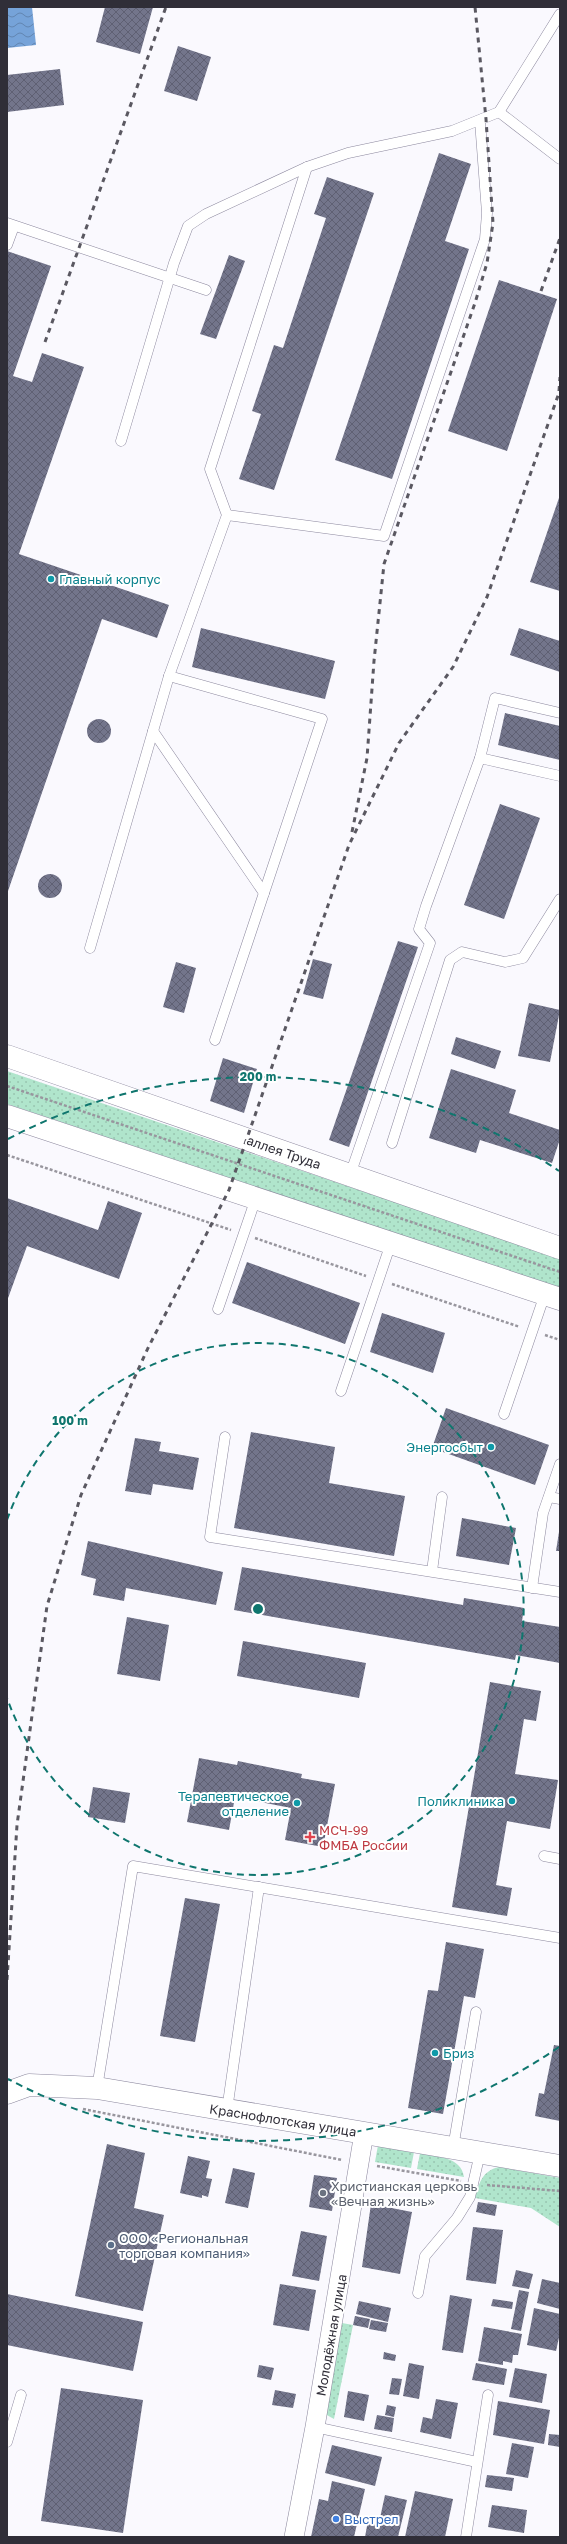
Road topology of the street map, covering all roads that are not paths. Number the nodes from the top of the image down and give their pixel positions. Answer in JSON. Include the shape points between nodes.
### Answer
{"nodes":[{"id":1,"x":560,"y":14,"type":"edge"},
{"id":2,"x":499,"y":112,"type":"junction"},
{"id":3,"x":480,"y":121,"type":"junction"},
{"id":4,"x":560,"y":159,"type":"edge"},
{"id":5,"x":307,"y":167,"type":"junction"},
{"id":6,"x":10,"y":224,"type":"edge"},
{"id":7,"x":8,"y":245,"type":"edge"},
{"id":8,"x":170,"y":276,"type":"junction"},
{"id":9,"x":206,"y":290,"type":"dead end"},
{"id":10,"x":121,"y":441,"type":"dead end"},
{"id":11,"x":227,"y":515,"type":"junction"},
{"id":12,"x":169,"y":676,"type":"junction"},
{"id":13,"x":560,"y":713,"type":"edge"},
{"id":14,"x":153,"y":731,"type":"junction"},
{"id":15,"x":480,"y":758,"type":"junction"},
{"id":16,"x":560,"y":776,"type":"edge"},
{"id":17,"x":264,"y":893,"type":"junction"},
{"id":18,"x":560,"y":899,"type":"edge"},
{"id":19,"x":90,"y":948,"type":"dead end"},
{"id":20,"x":215,"y":1040,"type":"dead end"},
{"id":21,"x":7,"y":1056,"type":"edge"},
{"id":22,"x":7,"y":1116,"type":"edge"},
{"id":23,"x":392,"y":1143,"type":"dead end"},
{"id":24,"x":350,"y":1175,"type":"junction"},
{"id":25,"x":256,"y":1198,"type":"junction"},
{"id":26,"x":391,"y":1243,"type":"junction"},
{"id":27,"x":560,"y":1248,"type":"edge"},
{"id":28,"x":552,"y":1296,"type":"edge"},
{"id":29,"x":218,"y":1309,"type":"dead end"},
{"id":30,"x":341,"y":1391,"type":"dead end"},
{"id":31,"x":504,"y":1414,"type":"dead end"},
{"id":32,"x":225,"y":1437,"type":"dead end"},
{"id":33,"x":560,"y":1464,"type":"edge"},
{"id":34,"x":442,"y":1497,"type":"dead end"},
{"id":35,"x":549,"y":1497,"type":"junction"},
{"id":36,"x":560,"y":1499,"type":"edge"},
{"id":37,"x":432,"y":1572,"type":"junction"},
{"id":38,"x":532,"y":1588,"type":"junction"},
{"id":39,"x":560,"y":1592,"type":"edge"},
{"id":40,"x":544,"y":1856,"type":"dead end"},
{"id":41,"x":560,"y":1859,"type":"edge"},
{"id":42,"x":259,"y":1887,"type":"junction"},
{"id":43,"x":560,"y":1938,"type":"edge"},
{"id":44,"x":476,"y":2012,"type":"dead end"},
{"id":45,"x":97,"y":2088,"type":"junction"},
{"id":46,"x":7,"y":2093,"type":"edge"},
{"id":47,"x":227,"y":2110,"type":"junction"},
{"id":48,"x":364,"y":2133,"type":"junction"},
{"id":49,"x":453,"y":2148,"type":"junction"},
{"id":50,"x":480,"y":2153,"type":"junction"},
{"id":51,"x":560,"y":2166,"type":"edge"},
{"id":52,"x":418,"y":2293,"type":"dead end"},
{"id":53,"x":21,"y":2395,"type":"dead end"},
{"id":54,"x":488,"y":2395,"type":"dead end"},
{"id":55,"x":315,"y":2427,"type":"junction"},
{"id":56,"x":7,"y":2442,"type":"edge"},
{"id":57,"x":477,"y":2462,"type":"junction"},
{"id":58,"x":294,"y":2537,"type":"edge"},
{"id":59,"x":466,"y":2537,"type":"edge"}],
"edges":[{"from":1,"to":2,"type":"lane"},
{"from":2,"to":3,"type":"lane"},
{"from":2,"to":4,"type":"lane"},
{"from":3,"to":5,"type":"lane","via":[[452,131],[348,153]]},
{"from":3,"to":11,"type":"lane","via":[[486,213],[485,239],[384,536]]},
{"from":5,"to":8,"type":"lane","via":[[206,214],[188,226]]},
{"from":5,"to":11,"type":"lane","via":[[210,469]]},
{"from":6,"to":7,"type":"lane"},
{"from":6,"to":8,"type":"lane"},
{"from":8,"to":9,"type":"lane"},
{"from":8,"to":10,"type":"lane"},
{"from":11,"to":12,"type":"lane"},
{"from":12,"to":14,"type":"lane"},
{"from":12,"to":17,"type":"lane","via":[[322,719]]},
{"from":13,"to":15,"type":"lane","via":[[495,698]]},
{"from":14,"to":17,"type":"lane"},
{"from":14,"to":19,"type":"lane"},
{"from":15,"to":16,"type":"lane"},
{"from":15,"to":24,"type":"lane","via":[[426,906],[419,929],[430,943]]},
{"from":17,"to":20,"type":"lane"},
{"from":18,"to":23,"type":"lane","via":[[523,958],[506,962],[462,952],[450,960]]},
{"from":21,"to":24,"type":"street","name":"аллея Труда"},
{"from":22,"to":25,"type":"street"},
{"from":24,"to":27,"type":"street","name":"аллея Труда"},
{"from":25,"to":26,"type":"street"},
{"from":25,"to":29,"type":"lane"},
{"from":26,"to":28,"type":"street"},
{"from":26,"to":30,"type":"lane"},
{"from":28,"to":31,"type":"lane","via":[[532,1331]]},
{"from":32,"to":37,"type":"lane","via":[[210,1537]]},
{"from":33,"to":35,"type":"lane"},
{"from":34,"to":37,"type":"lane"},
{"from":35,"to":36,"type":"lane"},
{"from":35,"to":38,"type":"lane","via":[[543,1513]]},
{"from":37,"to":38,"type":"lane"},
{"from":38,"to":39,"type":"lane"},
{"from":40,"to":41,"type":"lane"},
{"from":42,"to":43,"type":"lane"},
{"from":42,"to":45,"type":"lane","via":[[133,1866]]},
{"from":42,"to":47,"type":"lane"},
{"from":44,"to":49,"type":"lane"},
{"from":45,"to":46,"type":"street","name":"Краснофлотская улица","via":[[30,2085]]},
{"from":45,"to":47,"type":"street","name":"Краснофлотская улица"},
{"from":47,"to":48,"type":"street","name":"Краснофлотская улица"},
{"from":48,"to":49,"type":"street","name":"Краснофлотская улица"},
{"from":48,"to":55,"type":"street","name":"Молодёжная улица"},
{"from":49,"to":50,"type":"street","name":"Краснофлотская улица"},
{"from":50,"to":51,"type":"street","name":"Краснофлотская улица"},
{"from":50,"to":52,"type":"lane","via":[[467,2202],[426,2256]]},
{"from":53,"to":56,"type":"lane"},
{"from":54,"to":57,"type":"lane"},
{"from":55,"to":57,"type":"lane"},
{"from":55,"to":58,"type":"street","name":"Молодёжная улица"},
{"from":57,"to":59,"type":"lane"}]}
